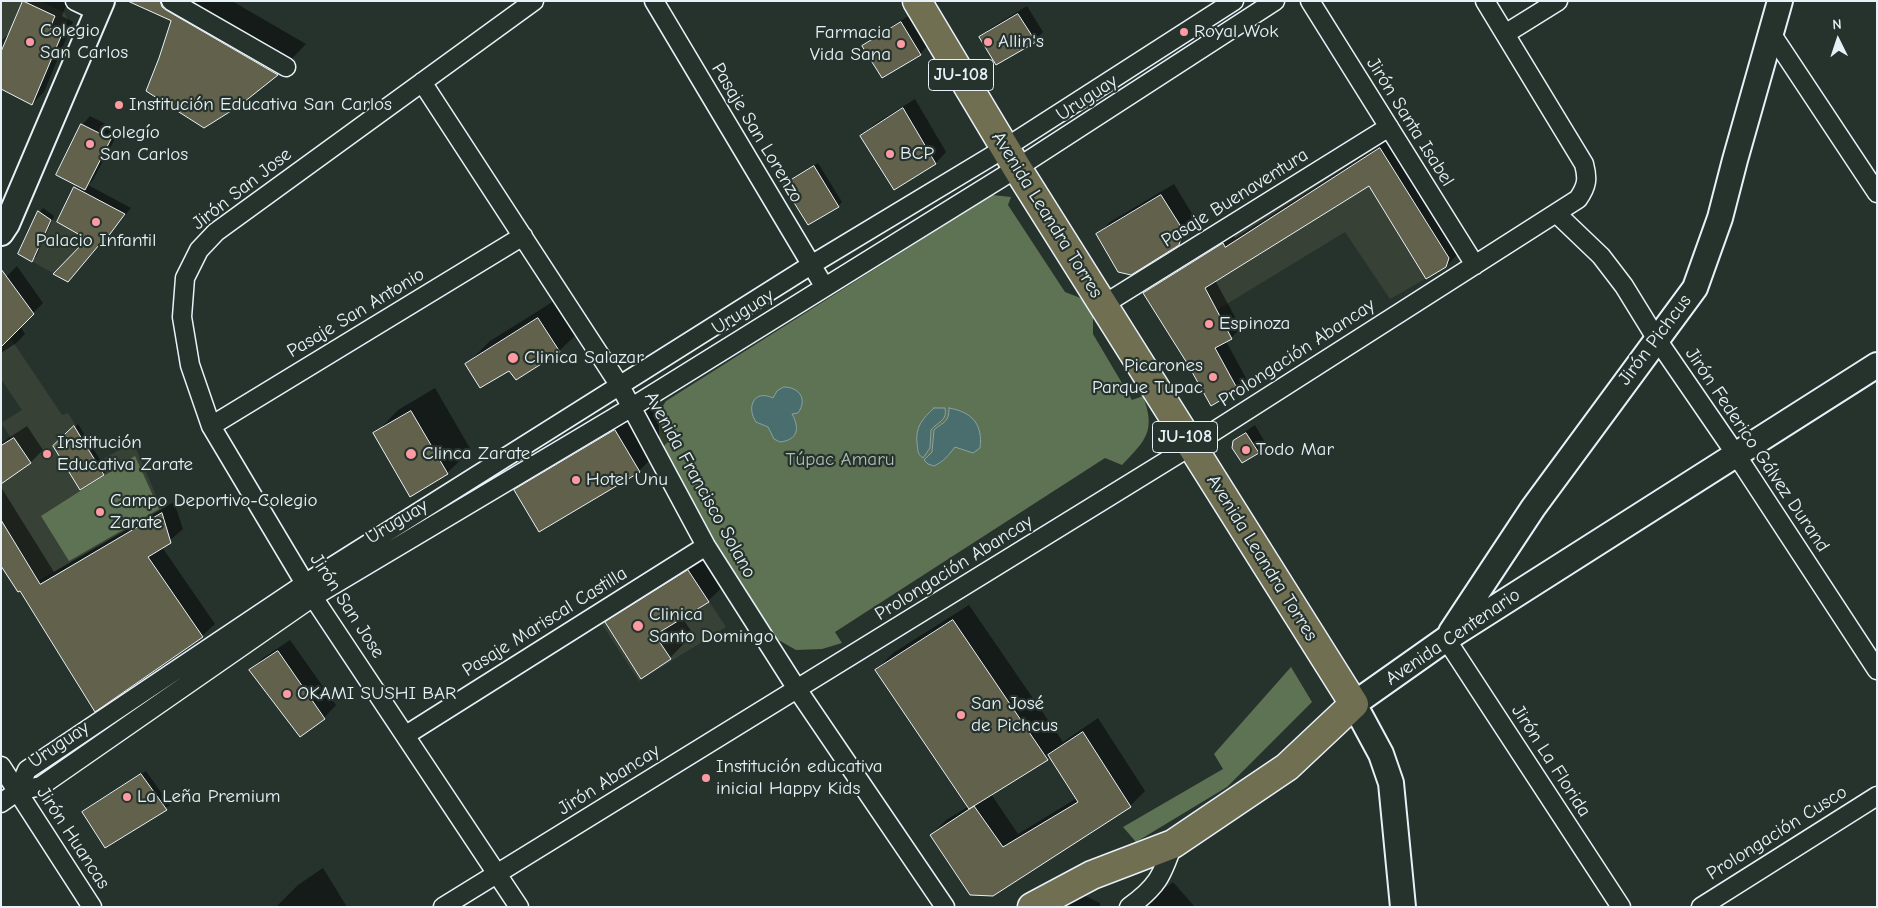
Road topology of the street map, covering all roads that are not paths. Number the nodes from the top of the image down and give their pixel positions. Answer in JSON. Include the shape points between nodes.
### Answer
{"nodes":[{"id":1,"x":75,"y":1,"type":"edge"},
{"id":2,"x":171,"y":1,"type":"edge"},
{"id":3,"x":534,"y":1,"type":"edge"},
{"id":4,"x":654,"y":1,"type":"edge"},
{"id":5,"x":917,"y":1,"type":"edge"},
{"id":6,"x":1234,"y":1,"type":"edge"},
{"id":7,"x":1275,"y":1,"type":"edge"},
{"id":8,"x":1310,"y":1,"type":"edge"},
{"id":9,"x":1485,"y":1,"type":"edge"},
{"id":10,"x":1558,"y":1,"type":"edge"},
{"id":11,"x":1780,"y":1,"type":"edge"},
{"id":12,"x":100,"y":6,"type":"edge"},
{"id":13,"x":1771,"y":33,"type":"junction"},
{"id":14,"x":1505,"y":34,"type":"junction"},
{"id":15,"x":286,"y":67,"type":"dead end"},
{"id":16,"x":422,"y":82,"type":"junction"},
{"id":17,"x":1389,"y":128,"type":"junction"},
{"id":18,"x":1011,"y":158,"type":"junction"},
{"id":19,"x":1877,"y":193,"type":"edge"},
{"id":20,"x":1556,"y":213,"type":"junction"},
{"id":21,"x":3,"y":226,"type":"edge"},
{"id":22,"x":523,"y":236,"type":"junction"},
{"id":23,"x":811,"y":265,"type":"junction"},
{"id":24,"x":1474,"y":265,"type":"junction"},
{"id":25,"x":824,"y":286,"type":"junction"},
{"id":26,"x":1103,"y":306,"type":"junction"},
{"id":27,"x":1656,"y":338,"type":"junction"},
{"id":28,"x":1877,"y":365,"type":"edge"},
{"id":29,"x":620,"y":386,"type":"junction"},
{"id":30,"x":632,"y":407,"type":"junction"},
{"id":31,"x":211,"y":426,"type":"junction"},
{"id":32,"x":1191,"y":446,"type":"junction"},
{"id":33,"x":1737,"y":456,"type":"junction"},
{"id":34,"x":706,"y":546,"type":"junction"},
{"id":35,"x":310,"y":590,"type":"junction"},
{"id":36,"x":1446,"y":639,"type":"junction"},
{"id":37,"x":1877,"y":670,"type":"edge"},
{"id":38,"x":797,"y":689,"type":"junction"},
{"id":39,"x":1354,"y":704,"type":"junction"},
{"id":40,"x":406,"y":734,"type":"junction"},
{"id":41,"x":1,"y":766,"type":"edge"},
{"id":42,"x":18,"y":792,"type":"junction"},
{"id":43,"x":1877,"y":796,"type":"edge"},
{"id":44,"x":1,"y":803,"type":"edge"},
{"id":45,"x":1173,"y":844,"type":"junction"},
{"id":46,"x":497,"y":874,"type":"junction"},
{"id":47,"x":1149,"y":901,"type":"edge"},
{"id":48,"x":92,"y":907,"type":"edge"},
{"id":49,"x":443,"y":907,"type":"edge"},
{"id":50,"x":519,"y":907,"type":"edge"},
{"id":51,"x":945,"y":907,"type":"edge"},
{"id":52,"x":1032,"y":907,"type":"edge"},
{"id":53,"x":1129,"y":907,"type":"edge"},
{"id":54,"x":1403,"y":907,"type":"edge"},
{"id":55,"x":1621,"y":907,"type":"edge"},
{"id":56,"x":1701,"y":907,"type":"edge"}],
"edges":[{"from":1,"to":12,"type":"street"},
{"from":2,"to":15,"type":"street"},
{"from":3,"to":16,"type":"street","name":"Jirón San Jose"},
{"from":4,"to":23,"type":"street","name":"Pasaje San Lorenzo"},
{"from":5,"to":18,"type":"main road","name":"Avenida Leandra Torres","number":"JU-108"},
{"from":6,"to":18,"type":"street","name":"Uruguay"},
{"from":7,"to":18,"type":"street","name":"Uruguay"},
{"from":8,"to":17,"type":"street","name":"Jirón Santa Isabel"},
{"from":9,"to":14,"type":"street","name":"Prolongación Abancay"},
{"from":10,"to":14,"type":"street"},
{"from":11,"to":13,"type":"street","name":"Jirón Pichcus"},
{"from":12,"to":21,"type":"street"},
{"from":13,"to":19,"type":"street"},
{"from":13,"to":27,"type":"street","name":"Jirón Pichcus","via":[[1720,218],[1694,288]]},
{"from":14,"to":20,"type":"street","name":"Prolongación Abancay","via":[[1584,164],[1586,187],[1578,199]]},
{"from":16,"to":22,"type":"street","name":"Avenida Francisco Solano"},
{"from":16,"to":31,"type":"street","name":"Jirón San Jose","via":[[216,232],[199,250],[185,278],[182,317],[190,365]]},
{"from":17,"to":24,"type":"street","name":"Jirón Santa Isabel"},
{"from":17,"to":26,"type":"street","name":"Pasaje Buenaventura"},
{"from":18,"to":23,"type":"street","name":"Uruguay"},
{"from":18,"to":25,"type":"street","name":"Uruguay"},
{"from":18,"to":26,"type":"main road","name":"Avenida Leandra Torres","number":"JU-108"},
{"from":20,"to":24,"type":"street","name":"Prolongación Abancay"},
{"from":20,"to":27,"type":"street","name":"Jirón Federico Gálvez Durand","via":[[1601,256]]},
{"from":22,"to":29,"type":"street","name":"Avenida Francisco Solano"},
{"from":22,"to":31,"type":"street","name":"Pasaje San Antonio"},
{"from":23,"to":25,"type":"street","name":"Pasaje San Lorenzo"},
{"from":23,"to":29,"type":"street","name":"Uruguay"},
{"from":24,"to":32,"type":"street","name":"Prolongación Abancay"},
{"from":25,"to":30,"type":"street","name":"Uruguay"},
{"from":26,"to":32,"type":"main road","name":"Avenida Leandra Torres","number":"JU-108"},
{"from":27,"to":33,"type":"street","name":"Jirón Federico Gálvez Durand"},
{"from":27,"to":36,"type":"street","name":"Jirón Pichcus","via":[[1533,508]]},
{"from":28,"to":33,"type":"street","name":"Avenida Centenario"},
{"from":29,"to":30,"type":"street","name":"Avenida Francisco Solano"},
{"from":29,"to":35,"type":"street","name":"Uruguay"},
{"from":30,"to":34,"type":"street","name":"Avenida Francisco Solano"},
{"from":30,"to":35,"type":"street","name":"Uruguay"},
{"from":31,"to":35,"type":"street","name":"Jirón San Jose"},
{"from":32,"to":38,"type":"street","name":"Prolongación Abancay"},
{"from":32,"to":39,"type":"main road","name":"Avenida Leandra Torres","number":"JU-108"},
{"from":33,"to":36,"type":"street","name":"Avenida Centenario"},
{"from":33,"to":37,"type":"street","name":"Jirón Federico Gálvez Durand"},
{"from":34,"to":38,"type":"street","name":"Avenida Francisco Solano"},
{"from":34,"to":40,"type":"street","name":"Pasaje Mariscal Castilla"},
{"from":35,"to":40,"type":"street","name":"Jirón San Jose"},
{"from":35,"to":42,"type":"street","name":"Uruguay","via":[[41,786]]},
{"from":36,"to":39,"type":"street","name":"Avenida Centenario"},
{"from":36,"to":55,"type":"street","name":"Jirón La Florida"},
{"from":38,"to":46,"type":"street","name":"Jirón Abancay"},
{"from":38,"to":51,"type":"street","name":"Avenida Francisco Solano"},
{"from":39,"to":45,"type":"main road","name":"Avenida Centenario","via":[[1287,767]]},
{"from":39,"to":54,"type":"street","name":"Avenida Leandra Torres","via":[[1381,754],[1391,783]]},
{"from":40,"to":46,"type":"street","name":"Jirón San Jose"},
{"from":41,"to":42,"type":"street","name":"Jirón Huancas"},
{"from":42,"to":44,"type":"street","name":"Uruguay"},
{"from":42,"to":48,"type":"street","name":"Jirón Huancas"},
{"from":43,"to":56,"type":"street","name":"Prolongación Cusco"},
{"from":45,"to":47,"type":"street"},
{"from":45,"to":52,"type":"main road","name":"Avenida Centenario","via":[[1092,875]]},
{"from":46,"to":49,"type":"street","name":"Jirón Abancay"},
{"from":46,"to":50,"type":"street","name":"Jirón San Jose"},
{"from":47,"to":53,"type":"street"}]}
